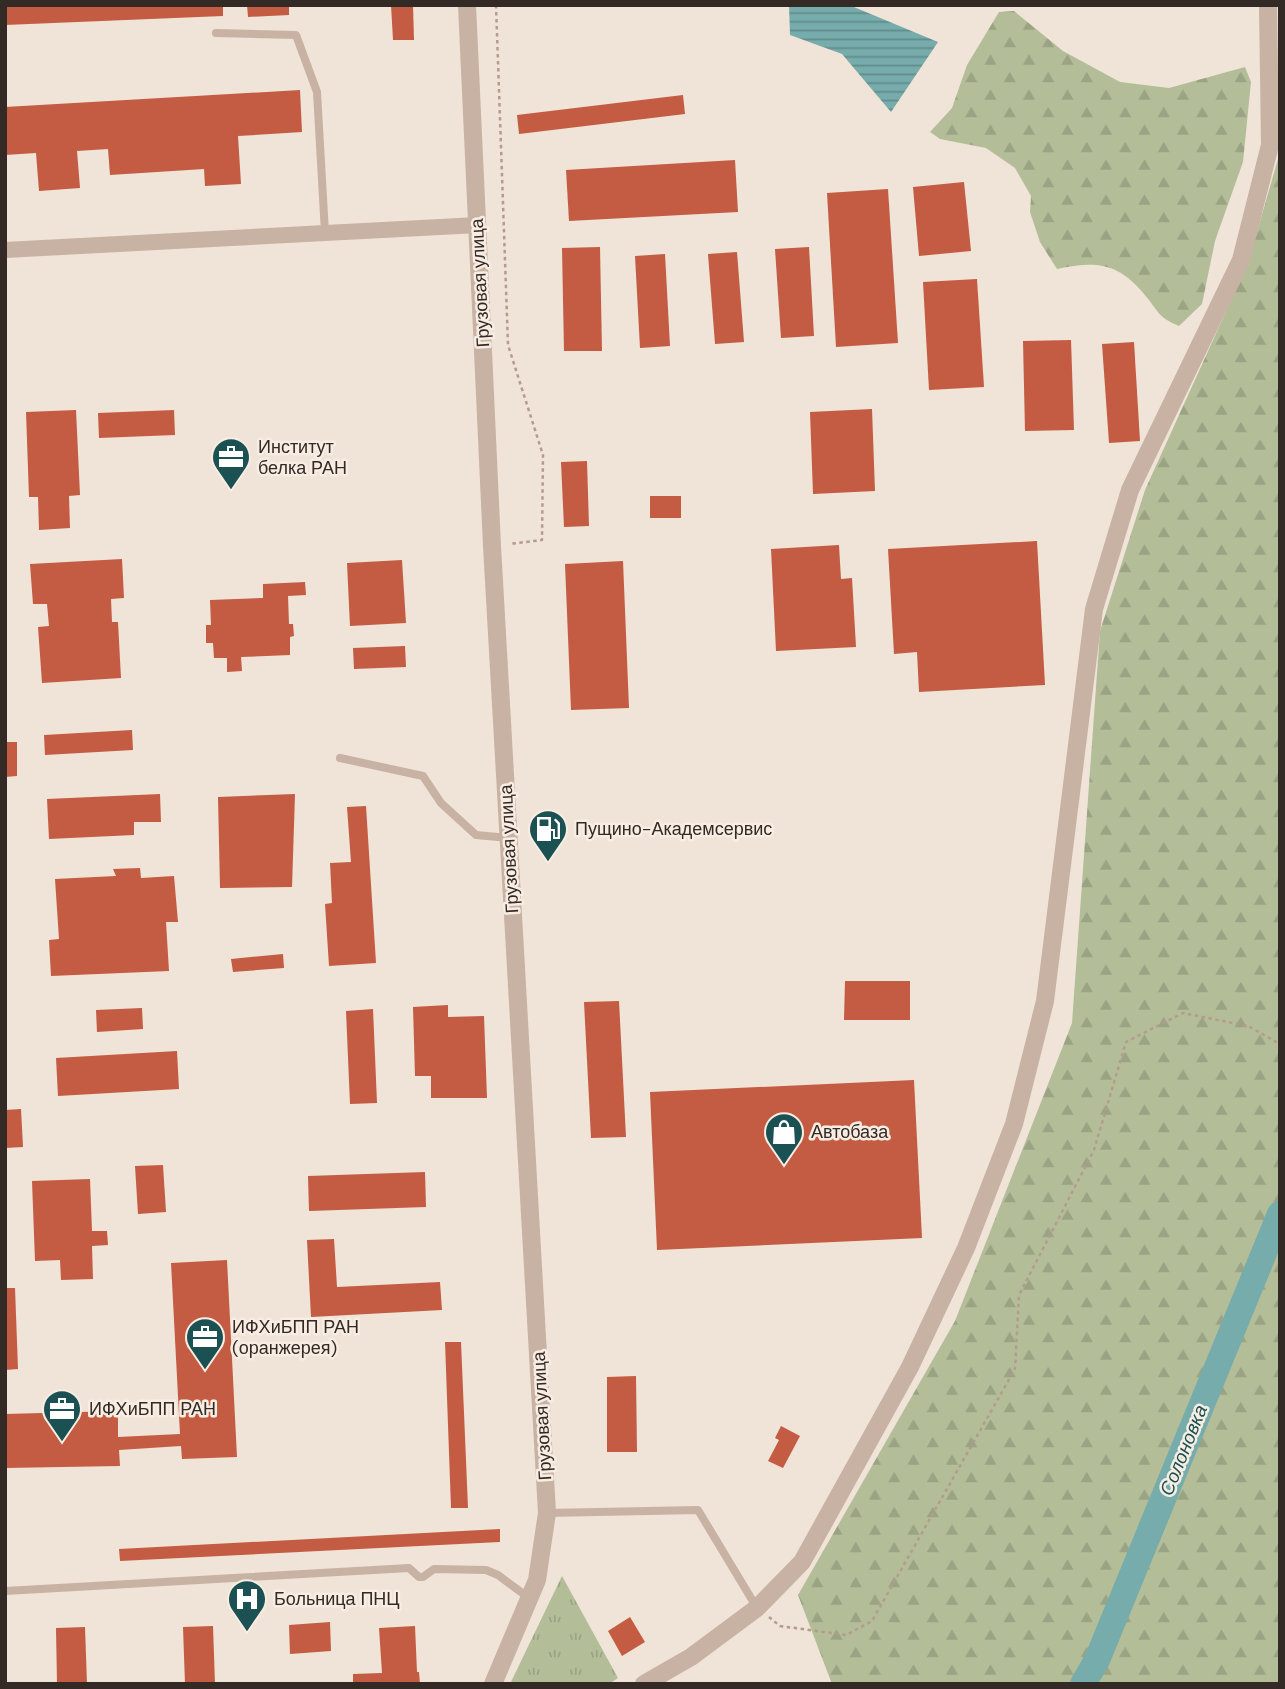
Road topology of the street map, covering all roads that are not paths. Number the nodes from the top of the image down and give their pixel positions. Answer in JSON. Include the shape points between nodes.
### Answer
{"nodes":[{"id":1,"x":467,"y":5,"type":"edge"},
{"id":2,"x":1268,"y":5,"type":"edge"},
{"id":3,"x":216,"y":33,"type":"dead end"},
{"id":4,"x":478,"y":225,"type":"junction"},
{"id":5,"x":325,"y":233,"type":"junction"},
{"id":6,"x":5,"y":250,"type":"edge"},
{"id":7,"x":340,"y":758,"type":"dead end"},
{"id":8,"x":509,"y":838,"type":"junction"},
{"id":9,"x":547,"y":1513,"type":"junction"},
{"id":10,"x":5,"y":1591,"type":"edge"},
{"id":11,"x":529,"y":1598,"type":"junction"},
{"id":12,"x":757,"y":1608,"type":"junction"},
{"id":13,"x":493,"y":1684,"type":"edge"},
{"id":14,"x":644,"y":1684,"type":"edge"}],
"edges":[{"from":1,"to":4,"type":"street","name":"Грузовая улица"},
{"from":2,"to":12,"type":"street","via":[[1270,145],[1241,260],[1130,490],[1094,609],[1045,1001],[1014,1124],[967,1248],[910,1367],[802,1562]]},
{"from":3,"to":5,"type":"lane","via":[[296,35],[317,92]]},
{"from":4,"to":5,"type":"street"},
{"from":4,"to":8,"type":"street","name":"Грузовая улица"},
{"from":5,"to":6,"type":"street"},
{"from":7,"to":8,"type":"lane","via":[[423,776],[441,803],[476,835]]},
{"from":8,"to":9,"type":"street","name":"Грузовая улица"},
{"from":9,"to":11,"type":"street","name":"Грузовая улица","via":[[537,1580]]},
{"from":9,"to":12,"type":"lane","via":[[698,1510]]},
{"from":10,"to":11,"type":"lane","via":[[409,1568],[419,1577],[434,1569],[486,1570]]},
{"from":11,"to":13,"type":"street","name":"Грузовая улица"},
{"from":12,"to":14,"type":"street","via":[[691,1657]]}]}
